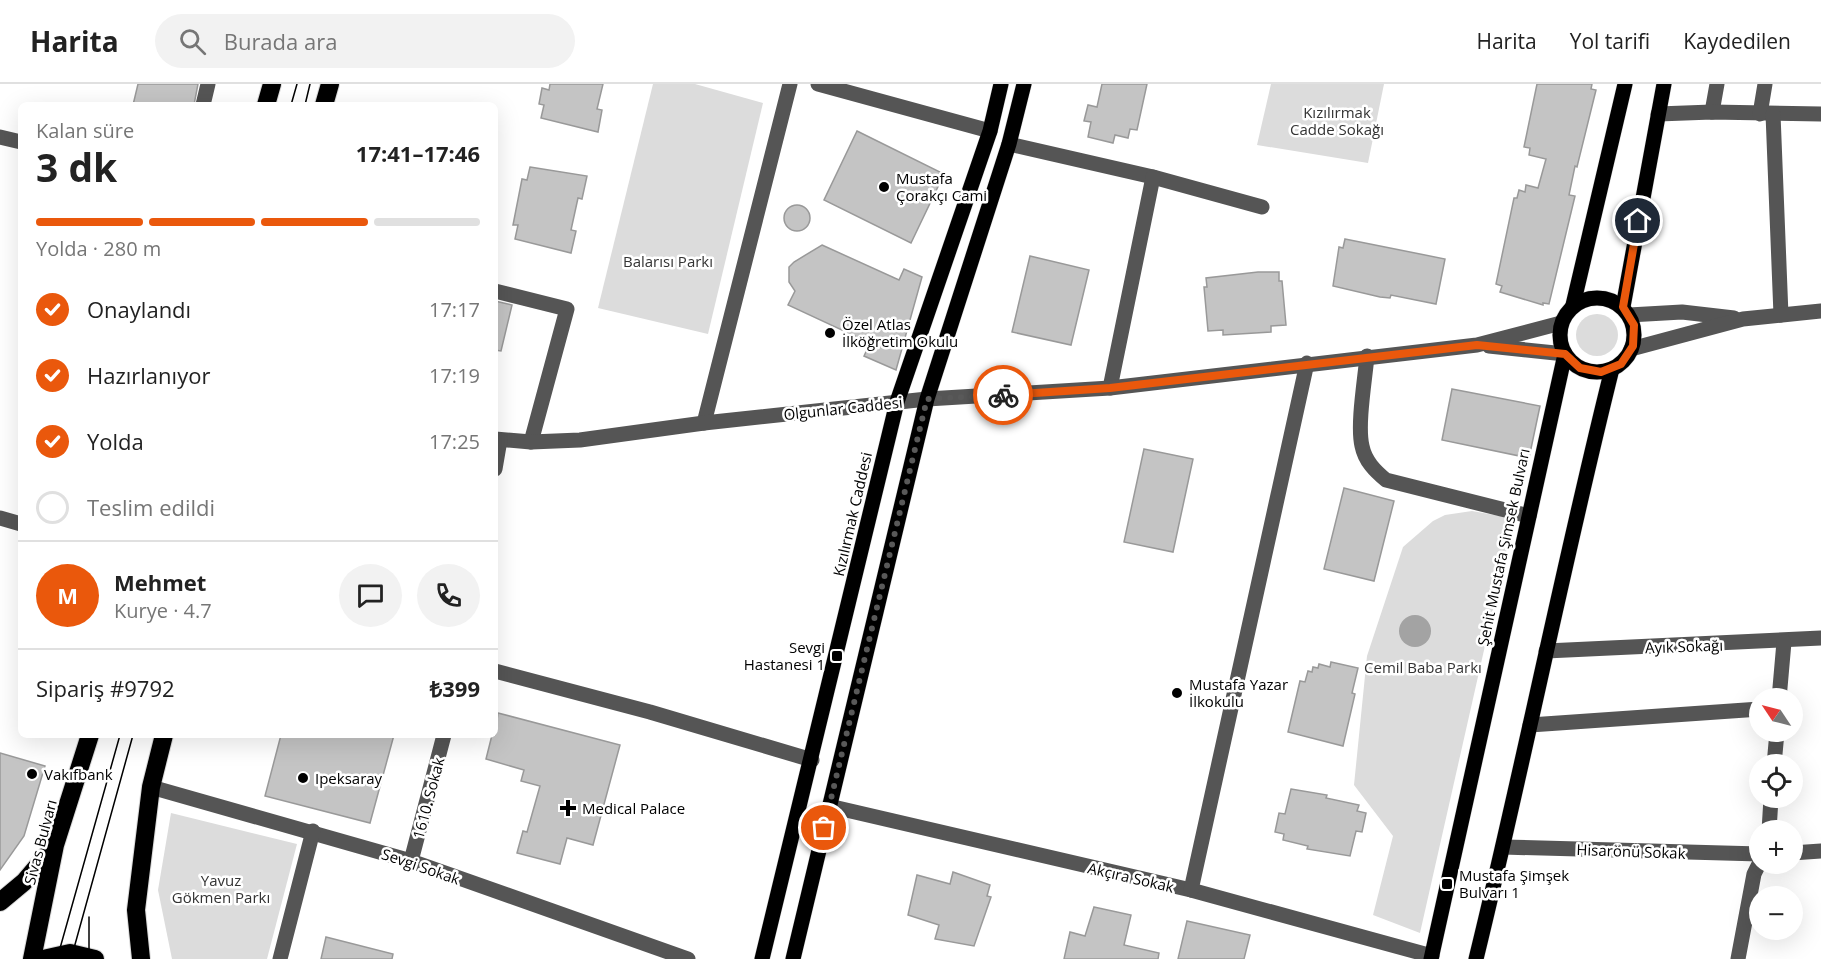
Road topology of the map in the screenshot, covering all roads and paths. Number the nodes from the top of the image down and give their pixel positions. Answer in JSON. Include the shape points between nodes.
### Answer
{"nodes":[{"id":1,"x":208,"y":84,"type":"edge"},
{"id":2,"x":272,"y":84,"type":"edge"},
{"id":3,"x":330,"y":84,"type":"edge"},
{"id":4,"x":790,"y":84,"type":"edge"},
{"id":5,"x":818,"y":84,"type":"edge"},
{"id":6,"x":1001,"y":84,"type":"edge"},
{"id":7,"x":1024,"y":84,"type":"edge"},
{"id":8,"x":1625,"y":84,"type":"edge"},
{"id":9,"x":1664,"y":84,"type":"edge"},
{"id":10,"x":1717,"y":84,"type":"edge"},
{"id":11,"x":1765,"y":84,"type":"edge"},
{"id":12,"x":204,"y":102,"type":"edge"},
{"id":13,"x":267,"y":102,"type":"edge"},
{"id":14,"x":325,"y":102,"type":"edge"},
{"id":15,"x":1712,"y":112,"type":"junction"},
{"id":16,"x":1658,"y":114,"type":"junction"},
{"id":17,"x":1766,"y":114,"type":"junction"},
{"id":18,"x":1821,"y":114,"type":"edge"},
{"id":19,"x":990,"y":131,"type":"junction"},
{"id":20,"x":0,"y":137,"type":"edge"},
{"id":21,"x":18,"y":141,"type":"edge"},
{"id":22,"x":1009,"y":144,"type":"junction"},
{"id":23,"x":1153,"y":177,"type":"junction"},
{"id":24,"x":1262,"y":207,"type":"dead end"},
{"id":25,"x":498,"y":292,"type":"edge"},
{"id":26,"x":1573,"y":305,"type":"junction"},
{"id":27,"x":1626,"y":311,"type":"junction"},
{"id":28,"x":1821,"y":311,"type":"edge"},
{"id":29,"x":1781,"y":315,"type":"junction"},
{"id":30,"x":1743,"y":319,"type":"junction"},
{"id":31,"x":1561,"y":323,"type":"junction"},
{"id":32,"x":1477,"y":345,"type":"junction"},
{"id":33,"x":1631,"y":350,"type":"junction"},
{"id":34,"x":1565,"y":354,"type":"junction"},
{"id":35,"x":1367,"y":356,"type":"junction"},
{"id":36,"x":1307,"y":363,"type":"junction"},
{"id":37,"x":1612,"y":369,"type":"junction"},
{"id":38,"x":1110,"y":388,"type":"junction"},
{"id":39,"x":927,"y":399,"type":"junction"},
{"id":40,"x":897,"y":402,"type":"junction"},
{"id":41,"x":704,"y":423,"type":"junction"},
{"id":42,"x":498,"y":440,"type":"edge"},
{"id":43,"x":531,"y":442,"type":"junction"},
{"id":44,"x":1529,"y":516,"type":"junction"},
{"id":45,"x":1,"y":523,"type":"edge"},
{"id":46,"x":18,"y":524,"type":"edge"},
{"id":47,"x":1821,"y":638,"type":"edge"},
{"id":48,"x":1784,"y":642,"type":"junction"},
{"id":49,"x":1546,"y":651,"type":"junction"},
{"id":50,"x":498,"y":672,"type":"edge"},
{"id":51,"x":1780,"y":688,"type":"edge"},
{"id":52,"x":1749,"y":710,"type":"edge"},
{"id":53,"x":1530,"y":725,"type":"junction"},
{"id":54,"x":89,"y":738,"type":"edge"},
{"id":55,"x":163,"y":738,"type":"edge"},
{"id":56,"x":443,"y":738,"type":"edge"},
{"id":57,"x":812,"y":760,"type":"junction"},
{"id":58,"x":151,"y":787,"type":"junction"},
{"id":59,"x":829,"y":806,"type":"junction"},
{"id":60,"x":313,"y":831,"type":"junction"},
{"id":61,"x":55,"y":845,"type":"junction"},
{"id":62,"x":1503,"y":847,"type":"junction"},
{"id":63,"x":1821,"y":851,"type":"edge"},
{"id":64,"x":1803,"y":852,"type":"edge"},
{"id":65,"x":1749,"y":854,"type":"edge"},
{"id":66,"x":411,"y":861,"type":"junction"},
{"id":67,"x":1754,"y":874,"type":"edge"},
{"id":68,"x":1191,"y":890,"type":"junction"},
{"id":69,"x":0,"y":902,"type":"edge"},
{"id":70,"x":1431,"y":958,"type":"edge"},
{"id":71,"x":32,"y":959,"type":"edge"},
{"id":72,"x":43,"y":959,"type":"edge"},
{"id":73,"x":95,"y":959,"type":"edge"},
{"id":74,"x":141,"y":959,"type":"edge"},
{"id":75,"x":280,"y":959,"type":"edge"},
{"id":76,"x":688,"y":959,"type":"edge"},
{"id":77,"x":762,"y":959,"type":"edge"},
{"id":78,"x":793,"y":959,"type":"edge"},
{"id":79,"x":1476,"y":959,"type":"edge"},
{"id":80,"x":1738,"y":959,"type":"edge"}],
"edges":[{"from":1,"to":12,"type":"street"},
{"from":2,"to":13,"type":"highway"},
{"from":3,"to":14,"type":"highway"},
{"from":4,"to":41,"type":"street"},
{"from":5,"to":19,"type":"street"},
{"from":6,"to":19,"type":"main road","name":"Kızılırmak Caddesi"},
{"from":7,"to":22,"type":"main road"},
{"from":8,"to":26,"type":"main road"},
{"from":9,"to":16,"type":"main road"},
{"from":10,"to":15,"type":"street"},
{"from":11,"to":17,"type":"street"},
{"from":15,"to":16,"type":"street"},
{"from":15,"to":17,"type":"street"},
{"from":16,"to":27,"type":"main road"},
{"from":17,"to":18,"type":"street"},
{"from":17,"to":29,"type":"street"},
{"from":19,"to":40,"type":"main road","name":"Kızılırmak Caddesi"},
{"from":20,"to":21,"type":"street"},
{"from":22,"to":23,"type":"street"},
{"from":22,"to":39,"type":"main road"},
{"from":23,"to":24,"type":"street"},
{"from":23,"to":38,"type":"street"},
{"from":25,"to":43,"type":"street","via":[[567,309]]},
{"from":26,"to":27,"type":"main road","via":[[1593,297],[1614,301]]},
{"from":26,"to":31,"type":"main road"},
{"from":27,"to":30,"type":"street"},
{"from":27,"to":33,"type":"main road","via":[[1635,336]]},
{"from":28,"to":29,"type":"street"},
{"from":29,"to":30,"type":"street"},
{"from":30,"to":33,"type":"street"},
{"from":31,"to":32,"type":"street"},
{"from":31,"to":34,"type":"main road","via":[[1560,344]]},
{"from":32,"to":34,"type":"street"},
{"from":32,"to":35,"type":"street","name":"Olgunlar Caddesi"},
{"from":33,"to":37,"type":"main road"},
{"from":34,"to":37,"type":"main road","via":[[1590,372]]},
{"from":34,"to":44,"type":"main road","name":"Şehit Mustafa Şimsek Bulvarı"},
{"from":35,"to":36,"type":"street","name":"Olgunlar Caddesi"},
{"from":35,"to":44,"type":"street","via":[[1361,444],[1377,472],[1386,480]]},
{"from":36,"to":38,"type":"street","name":"Olgunlar Caddesi"},
{"from":36,"to":68,"type":"street"},
{"from":37,"to":49,"type":"main road"},
{"from":38,"to":39,"type":"street","name":"Olgunlar Caddesi"},
{"from":39,"to":40,"type":"street","name":"Olgunlar Caddesi"},
{"from":39,"to":59,"type":"main road"},
{"from":40,"to":41,"type":"street","name":"Olgunlar Caddesi"},
{"from":40,"to":57,"type":"main road","name":"Kızılırmak Caddesi"},
{"from":41,"to":43,"type":"street","name":"Olgunlar Caddesi","via":[[580,440]]},
{"from":42,"to":43,"type":"street","name":"Olgunlar Caddesi"},
{"from":44,"to":70,"type":"main road","name":"Şehit Mustafa Şimsek Bulvarı"},
{"from":45,"to":46,"type":"street"},
{"from":47,"to":48,"type":"street","name":"Ayık Sokağı"},
{"from":48,"to":49,"type":"street","name":"Ayık Sokağı"},
{"from":48,"to":51,"type":"street"},
{"from":49,"to":53,"type":"main road"},
{"from":50,"to":57,"type":"street"},
{"from":52,"to":53,"type":"street"},
{"from":53,"to":62,"type":"main road"},
{"from":54,"to":61,"type":"highway","name":"Sivas Bulvarı"},
{"from":55,"to":58,"type":"highway"},
{"from":56,"to":66,"type":"street","name":"1610. Sokak"},
{"from":57,"to":77,"type":"main road","name":"Kızılırmak Caddesi"},
{"from":58,"to":60,"type":"street","name":"Sevgi Sokak"},
{"from":58,"to":74,"type":"highway","via":[[136,910]]},
{"from":59,"to":68,"type":"street","name":"Akçıra Sokak"},
{"from":59,"to":78,"type":"main road"},
{"from":60,"to":66,"type":"street","name":"Sevgi Sokak"},
{"from":60,"to":75,"type":"street"},
{"from":61,"to":69,"type":"highway","via":[[24,882]]},
{"from":61,"to":71,"type":"highway","name":"Sivas Bulvarı"},
{"from":62,"to":65,"type":"street","name":"Hisarönü Sokak"},
{"from":62,"to":79,"type":"main road"},
{"from":63,"to":64,"type":"street"},
{"from":66,"to":76,"type":"street","name":"Sevgi Sokak"},
{"from":67,"to":80,"type":"street"},
{"from":68,"to":70,"type":"street","name":"Akçıra Sokak"},
{"from":72,"to":73,"type":"highway","via":[[70,953]]}]}
